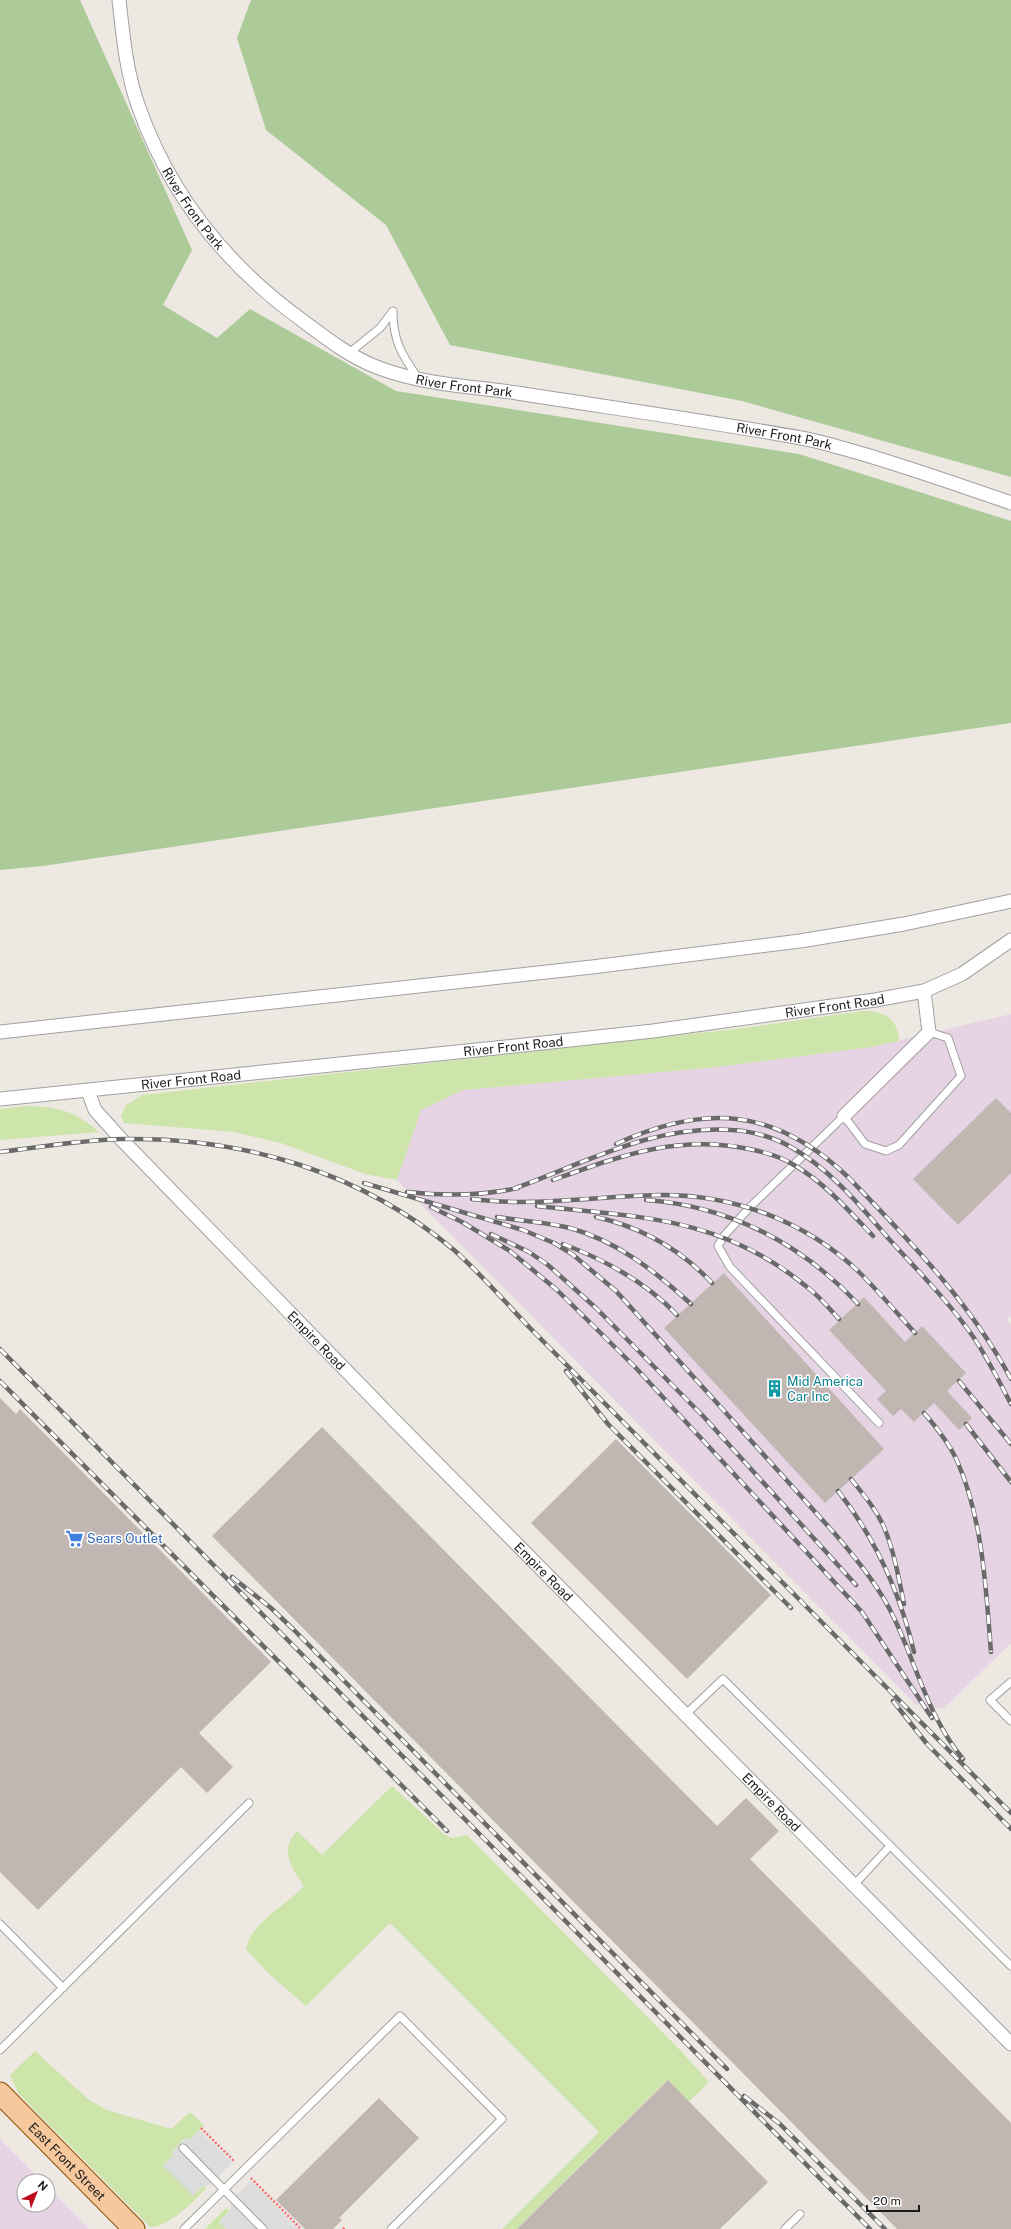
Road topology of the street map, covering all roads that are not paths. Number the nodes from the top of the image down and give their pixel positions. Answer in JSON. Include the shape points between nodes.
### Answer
{"nodes":[{"id":1,"x":119,"y":0,"type":"edge"},
{"id":2,"x":348,"y":354,"type":"junction"},
{"id":3,"x":420,"y":381,"type":"junction"},
{"id":4,"x":1011,"y":503,"type":"edge"},
{"id":5,"x":1011,"y":901,"type":"edge"},
{"id":6,"x":1011,"y":940,"type":"edge"},
{"id":7,"x":924,"y":991,"type":"junction"},
{"id":8,"x":0,"y":1032,"type":"edge"},
{"id":9,"x":929,"y":1032,"type":"junction"},
{"id":10,"x":88,"y":1091,"type":"junction"},
{"id":11,"x":0,"y":1099,"type":"edge"},
{"id":12,"x":844,"y":1116,"type":"junction"},
{"id":13,"x":879,"y":1423,"type":"dead end"},
{"id":14,"x":1011,"y":1682,"type":"edge"},
{"id":15,"x":686,"y":1714,"type":"junction"},
{"id":16,"x":1011,"y":1722,"type":"edge"},
{"id":17,"x":249,"y":1803,"type":"dead end"},
{"id":18,"x":890,"y":1846,"type":"junction"},
{"id":19,"x":854,"y":1885,"type":"junction"},
{"id":20,"x":0,"y":1924,"type":"edge"},
{"id":21,"x":1011,"y":1966,"type":"edge"},
{"id":22,"x":63,"y":1988,"type":"junction"},
{"id":23,"x":1011,"y":2044,"type":"edge"},
{"id":24,"x":0,"y":2050,"type":"edge"},
{"id":25,"x":0,"y":2093,"type":"edge"},
{"id":26,"x":183,"y":2148,"type":"dead end"},
{"id":27,"x":224,"y":2189,"type":"junction"},
{"id":28,"x":800,"y":2214,"type":"dead end"},
{"id":29,"x":134,"y":2229,"type":"edge"},
{"id":30,"x":184,"y":2229,"type":"edge"},
{"id":31,"x":263,"y":2229,"type":"edge"},
{"id":32,"x":391,"y":2229,"type":"edge"},
{"id":33,"x":785,"y":2229,"type":"edge"}],
"edges":[{"from":1,"to":2,"type":"street","name":"River Front Park","via":[[126,55],[137,103],[152,141],[172,180],[198,221],[231,260],[269,297]]},
{"from":2,"to":3,"type":"street","name":"River Front Park","via":[[378,368]]},
{"from":2,"to":3,"type":"lane","via":[[380,328],[394,310],[395,337],[408,364]]},
{"from":3,"to":4,"type":"street","name":"River Front Park","via":[[478,387],[805,438],[914,469]]},
{"from":5,"to":8,"type":"street","via":[[904,924],[800,941],[592,967]]},
{"from":6,"to":7,"type":"street","name":"River Front Road","via":[[962,974]]},
{"from":7,"to":9,"type":"street"},
{"from":7,"to":10,"type":"street","name":"River Front Road","via":[[653,1031]]},
{"from":9,"to":12,"type":"street"},
{"from":9,"to":12,"type":"lane","via":[[948,1038],[961,1076],[899,1145],[886,1151],[866,1144]]},
{"from":10,"to":11,"type":"street","name":"River Front Road"},
{"from":10,"to":15,"type":"street","name":"Empire Road","via":[[95,1110],[121,1139],[397,1423]]},
{"from":12,"to":13,"type":"lane","via":[[750,1207],[718,1246],[730,1267]]},
{"from":14,"to":16,"type":"lane","via":[[990,1700]]},
{"from":15,"to":18,"type":"lane","via":[[723,1679]]},
{"from":15,"to":19,"type":"street","name":"Empire Road"},
{"from":17,"to":22,"type":"lane"},
{"from":18,"to":19,"type":"lane"},
{"from":18,"to":21,"type":"lane"},
{"from":19,"to":23,"type":"street","name":"Empire Road"},
{"from":20,"to":22,"type":"lane"},
{"from":22,"to":24,"type":"lane"},
{"from":25,"to":29,"type":"main road","name":"East Front Street"},
{"from":26,"to":27,"type":"lane"},
{"from":27,"to":30,"type":"lane"},
{"from":27,"to":31,"type":"lane"},
{"from":27,"to":32,"type":"lane","via":[[400,2016],[502,2119]]},
{"from":28,"to":33,"type":"lane"}]}
